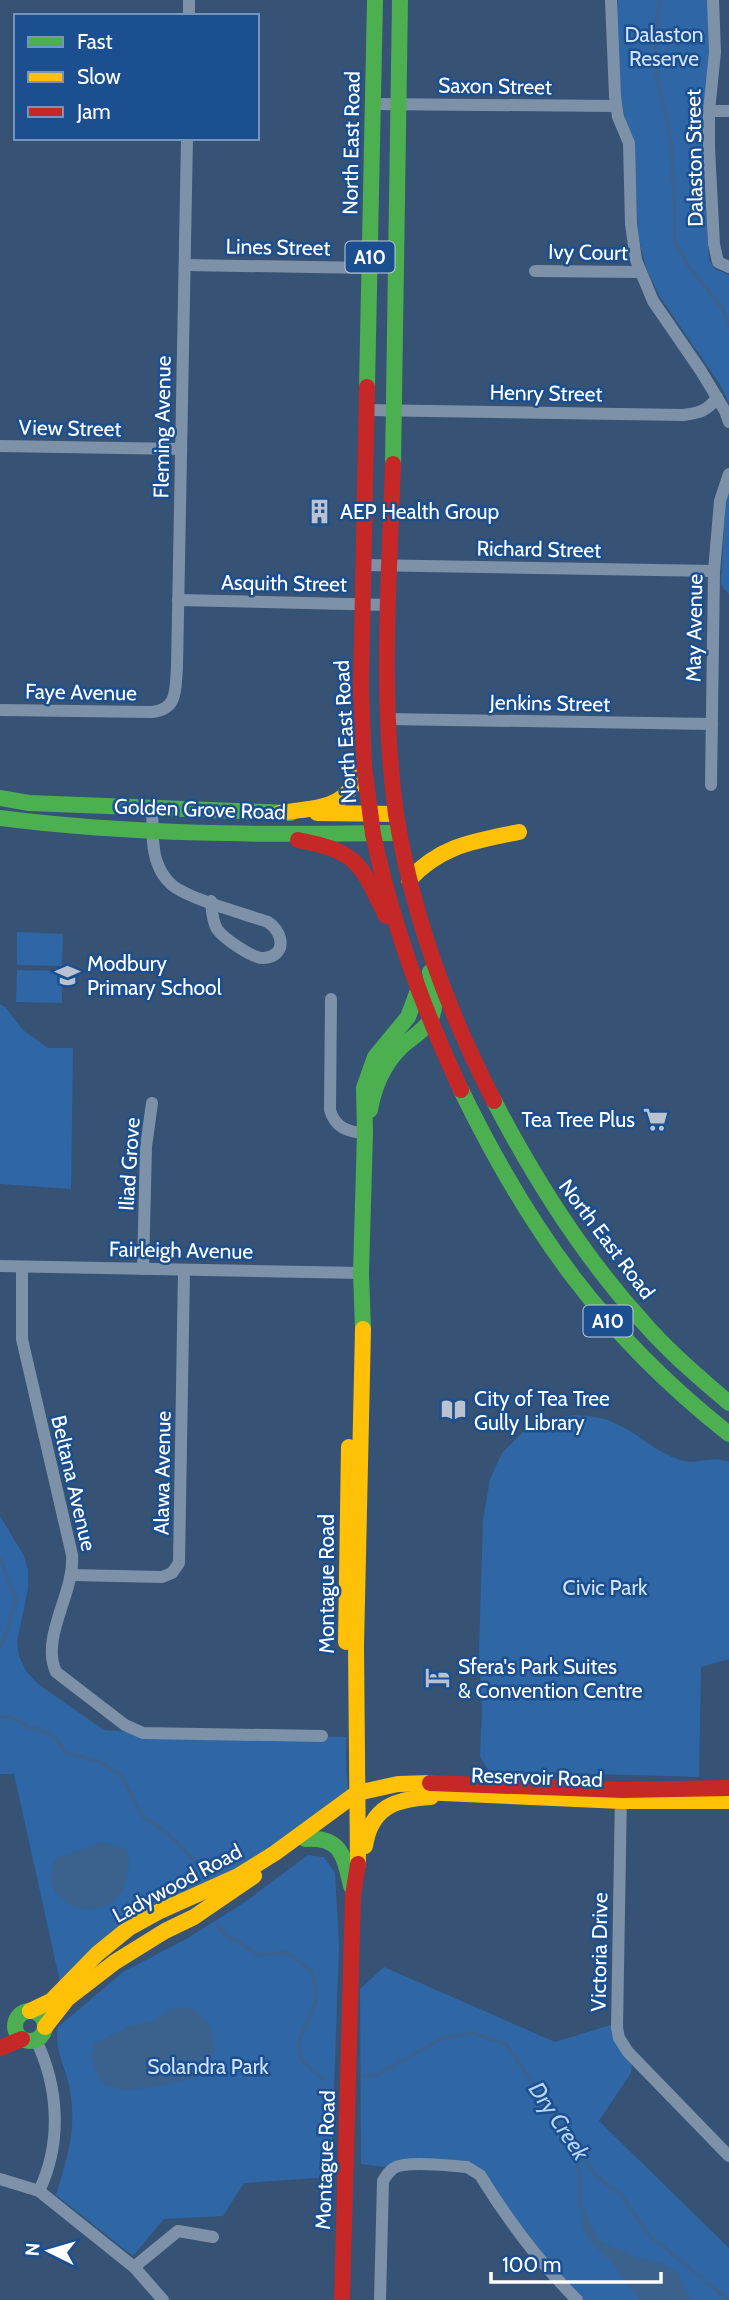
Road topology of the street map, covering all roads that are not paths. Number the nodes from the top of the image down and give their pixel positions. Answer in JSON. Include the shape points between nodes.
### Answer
{"nodes":[{"id":1,"x":375,"y":0,"type":"edge"},
{"id":2,"x":400,"y":0,"type":"edge"},
{"id":3,"x":611,"y":0,"type":"edge"},
{"id":4,"x":713,"y":0,"type":"edge"},
{"id":5,"x":373,"y":104,"type":"junction"},
{"id":6,"x":397,"y":104,"type":"junction"},
{"id":7,"x":616,"y":106,"type":"junction"},
{"id":8,"x":709,"y":111,"type":"junction"},
{"id":9,"x":729,"y":111,"type":"edge"},
{"id":10,"x":187,"y":140,"type":"edge"},
{"id":11,"x":185,"y":265,"type":"junction"},
{"id":12,"x":729,"y":267,"type":"edge"},
{"id":13,"x":370,"y":268,"type":"junction"},
{"id":14,"x":535,"y":271,"type":"dead end"},
{"id":15,"x":640,"y":272,"type":"junction"},
{"id":16,"x":717,"y":397,"type":"junction"},
{"id":17,"x":367,"y":410,"type":"junction"},
{"id":18,"x":394,"y":410,"type":"junction"},
{"id":19,"x":729,"y":422,"type":"edge"},
{"id":20,"x":0,"y":446,"type":"edge"},
{"id":21,"x":181,"y":449,"type":"junction"},
{"id":22,"x":729,"y":474,"type":"edge"},
{"id":23,"x":364,"y":565,"type":"junction"},
{"id":24,"x":390,"y":565,"type":"junction"},
{"id":25,"x":714,"y":571,"type":"junction"},
{"id":26,"x":178,"y":600,"type":"junction"},
{"id":27,"x":363,"y":604,"type":"junction"},
{"id":28,"x":389,"y":605,"type":"junction"},
{"id":29,"x":0,"y":710,"type":"edge"},
{"id":30,"x":162,"y":711,"type":"joint"},
{"id":31,"x":387,"y":719,"type":"junction"},
{"id":32,"x":712,"y":724,"type":"junction"},
{"id":33,"x":364,"y":766,"type":"junction"},
{"id":34,"x":711,"y":785,"type":"dead end"},
{"id":35,"x":0,"y":798,"type":"edge"},
{"id":36,"x":152,"y":808,"type":"junction"},
{"id":37,"x":280,"y":813,"type":"junction"},
{"id":38,"x":370,"y":814,"type":"junction"},
{"id":39,"x":396,"y":814,"type":"junction"},
{"id":40,"x":0,"y":818,"type":"edge"},
{"id":41,"x":153,"y":830,"type":"junction"},
{"id":42,"x":519,"y":832,"type":"dead end"},
{"id":43,"x":273,"y":833,"type":"junction"},
{"id":44,"x":399,"y":833,"type":"junction"},
{"id":45,"x":373,"y":834,"type":"junction"},
{"id":46,"x":409,"y":880,"type":"junction"},
{"id":47,"x":211,"y":901,"type":"junction"},
{"id":48,"x":422,"y":929,"type":"junction"},
{"id":49,"x":402,"y":950,"type":"junction"},
{"id":50,"x":418,"y":993,"type":"junction"},
{"id":51,"x":331,"y":999,"type":"dead end"},
{"id":52,"x":429,"y":1021,"type":"junction"},
{"id":53,"x":152,"y":1103,"type":"dead end"},
{"id":54,"x":365,"y":1133,"type":"junction"},
{"id":55,"x":534,"y":1174,"type":"junction"},
{"id":56,"x":512,"y":1186,"type":"junction"},
{"id":57,"x":0,"y":1266,"type":"edge"},
{"id":58,"x":22,"y":1267,"type":"junction"},
{"id":59,"x":143,"y":1269,"type":"junction"},
{"id":60,"x":184,"y":1270,"type":"junction"},
{"id":61,"x":361,"y":1273,"type":"junction"},
{"id":62,"x":729,"y":1403,"type":"edge"},
{"id":63,"x":729,"y":1434,"type":"edge"},
{"id":64,"x":72,"y":1575,"type":"junction"},
{"id":65,"x":322,"y":1736,"type":"dead end"},
{"id":66,"x":729,"y":1788,"type":"edge"},
{"id":67,"x":491,"y":1795,"type":"junction"},
{"id":68,"x":621,"y":1795,"type":"junction"},
{"id":69,"x":729,"y":1801,"type":"edge"},
{"id":70,"x":353,"y":1802,"type":"junction"},
{"id":71,"x":305,"y":1839,"type":"junction"},
{"id":72,"x":353,"y":1896,"type":"junction"},
{"id":73,"x":30,"y":2033,"type":"junction"},
{"id":74,"x":0,"y":2035,"type":"edge"},
{"id":75,"x":0,"y":2048,"type":"edge"},
{"id":76,"x":729,"y":2156,"type":"edge"},
{"id":77,"x":0,"y":2179,"type":"edge"},
{"id":78,"x":39,"y":2191,"type":"junction"},
{"id":79,"x":212,"y":2237,"type":"dead end"},
{"id":80,"x":134,"y":2267,"type":"junction"},
{"id":81,"x":163,"y":2300,"type":"edge"},
{"id":82,"x":342,"y":2300,"type":"edge"},
{"id":83,"x":380,"y":2300,"type":"edge"},
{"id":84,"x":577,"y":2300,"type":"edge"}],
"edges":[{"from":1,"to":5,"type":"main road","name":"North East Road","number":"A10"},
{"from":2,"to":6,"type":"main road","name":"North East Road","number":"A10"},
{"from":3,"to":7,"type":"street"},
{"from":4,"to":8,"type":"street","name":"Dalaston Street","via":[[715,52]]},
{"from":5,"to":6,"type":"street","name":"Saxon Street"},
{"from":5,"to":13,"type":"main road","name":"North East Road","number":"A10"},
{"from":6,"to":7,"type":"street","name":"Saxon Street"},
{"from":6,"to":18,"type":"main road","name":"North East Road","number":"A10"},
{"from":7,"to":15,"type":"street","via":[[629,143],[631,223]]},
{"from":8,"to":9,"type":"street"},
{"from":8,"to":12,"type":"street","name":"Dalaston Street","via":[[716,256]]},
{"from":10,"to":11,"type":"street","name":"Fleming Avenue"},
{"from":11,"to":13,"type":"street","name":"Lines Street"},
{"from":11,"to":21,"type":"street","name":"Fleming Avenue"},
{"from":13,"to":17,"type":"main road","name":"North East Road","number":"A10"},
{"from":14,"to":15,"type":"street","name":"Ivy Court"},
{"from":15,"to":16,"type":"street","via":[[659,310]]},
{"from":16,"to":18,"type":"street","name":"Henry Street","via":[[703,411],[682,415]]},
{"from":16,"to":19,"type":"street"},
{"from":17,"to":18,"type":"street","name":"Henry Street"},
{"from":17,"to":23,"type":"main road","name":"North East Road","number":"A10"},
{"from":18,"to":24,"type":"main road","name":"North East Road","number":"A10"},
{"from":20,"to":21,"type":"street","name":"View Street"},
{"from":21,"to":26,"type":"street","name":"Fleming Avenue"},
{"from":22,"to":25,"type":"street","name":"May Avenue","via":[[720,501]]},
{"from":23,"to":24,"type":"street","name":"Richard Street"},
{"from":23,"to":27,"type":"main road","name":"North East Road","number":"A10"},
{"from":24,"to":25,"type":"street","name":"Richard Street"},
{"from":24,"to":28,"type":"main road","name":"North East Road","number":"A10"},
{"from":25,"to":32,"type":"street","name":"May Avenue","via":[[720,601]]},
{"from":26,"to":27,"type":"street","name":"Asquith Street"},
{"from":26,"to":30,"type":"street","name":"Fleming Avenue","via":[[174,697]]},
{"from":27,"to":28,"type":"street","name":"Asquith Street"},
{"from":27,"to":33,"type":"main road","name":"North East Road","number":"A10"},
{"from":28,"to":31,"type":"main road","name":"North East Road","number":"A10"},
{"from":29,"to":30,"type":"street","name":"Faye Avenue"},
{"from":31,"to":32,"type":"street","name":"Jenkins Street"},
{"from":31,"to":39,"type":"main road","name":"North East Road","number":"A10"},
{"from":32,"to":34,"type":"street","name":"May Avenue"},
{"from":33,"to":37,"type":"main road","via":[[349,794],[334,804]]},
{"from":33,"to":38,"type":"main road","name":"North East Road","number":"A10"},
{"from":35,"to":36,"type":"main road","name":"Golden Grove Road"},
{"from":36,"to":37,"type":"main road","name":"Golden Grove Road"},
{"from":36,"to":41,"type":"street"},
{"from":37,"to":38,"type":"main road","name":"Golden Grove Road"},
{"from":38,"to":39,"type":"main road","name":"Golden Grove Road"},
{"from":38,"to":45,"type":"main road","name":"North East Road","number":"A10"},
{"from":39,"to":44,"type":"main road","name":"North East Road","number":"A10"},
{"from":40,"to":41,"type":"main road","name":"Golden Grove Road"},
{"from":41,"to":43,"type":"main road","name":"Golden Grove Road"},
{"from":41,"to":47,"type":"street","via":[[156,860],[169,883]]},
{"from":42,"to":46,"type":"main road","via":[[444,850]]},
{"from":43,"to":45,"type":"main road","name":"Golden Grove Road"},
{"from":43,"to":49,"type":"main road","via":[[342,852],[356,863]]},
{"from":44,"to":45,"type":"main road","name":"Golden Grove Road"},
{"from":44,"to":46,"type":"main road","name":"North East Road","number":"A10"},
{"from":45,"to":49,"type":"main road","name":"North East Road","number":"A10"},
{"from":46,"to":48,"type":"main road","name":"North East Road","number":"A10"},
{"from":47,"to":47,"type":"street","via":[[277,928],[279,949],[261,958],[223,935],[214,922]]},
{"from":48,"to":52,"type":"main road","via":[[434,1000]]},
{"from":48,"to":55,"type":"main road","name":"North East Road","number":"A10","via":[[468,1048]]},
{"from":49,"to":50,"type":"main road","name":"North East Road","number":"A10"},
{"from":50,"to":52,"type":"main road","name":"North East Road","number":"A10"},
{"from":50,"to":54,"type":"main road","name":"Montague Road","via":[[406,1023],[368,1071],[363,1096]]},
{"from":51,"to":54,"type":"street","via":[[330,1110],[341,1127]]},
{"from":52,"to":54,"type":"main road","name":"Montague Road","via":[[387,1063]]},
{"from":52,"to":56,"type":"main road","name":"North East Road","number":"A10"},
{"from":53,"to":59,"type":"street","name":"Iliad Grove","via":[[146,1147]]},
{"from":54,"to":61,"type":"main road","name":"Montague Road"},
{"from":55,"to":56,"type":"main road"},
{"from":55,"to":62,"type":"main road","name":"North East Road","number":"A10","via":[[623,1299],[668,1349]]},
{"from":56,"to":63,"type":"main road","name":"North East Road","number":"A10","via":[[554,1253],[606,1318],[657,1373]]},
{"from":57,"to":58,"type":"street","name":"Fairleigh Avenue"},
{"from":58,"to":59,"type":"street","name":"Fairleigh Avenue"},
{"from":58,"to":64,"type":"street","name":"Beltana Avenue","via":[[22,1339],[72,1555]]},
{"from":59,"to":60,"type":"street","name":"Fairleigh Avenue"},
{"from":60,"to":61,"type":"street","name":"Fairleigh Avenue"},
{"from":60,"to":64,"type":"street","name":"Alawa Avenue","via":[[179,1563],[162,1577]]},
{"from":61,"to":70,"type":"main road","name":"Montague Road"},
{"from":64,"to":65,"type":"street","name":"Beltana Avenue","via":[[55,1627],[54,1668],[125,1725],[143,1733]]},
{"from":66,"to":68,"type":"main road","name":"Reservoir Road"},
{"from":67,"to":68,"type":"main road","name":"Reservoir Road"},
{"from":67,"to":70,"type":"main road","name":"Reservoir Road","via":[[414,1792]]},
{"from":67,"to":72,"type":"main road","via":[[413,1798],[376,1814],[369,1823]]},
{"from":68,"to":69,"type":"main road","name":"Reservoir Road"},
{"from":68,"to":70,"type":"main road","name":"Reservoir Road","via":[[398,1783]]},
{"from":68,"to":76,"type":"street","name":"Victoria Drive","via":[[617,2028],[628,2052]]},
{"from":70,"to":71,"type":"main road","name":"Ladywood Road"},
{"from":70,"to":72,"type":"main road","name":"Montague Road","via":[[348,1847]]},
{"from":70,"to":73,"type":"main road","name":"Ladywood Road","via":[[238,1876],[129,1928],[51,2001],[18,2017]]},
{"from":71,"to":72,"type":"main road","via":[[328,1840],[339,1848]]},
{"from":71,"to":73,"type":"main road","name":"Ladywood Road","via":[[194,1917],[115,1962]]},
{"from":72,"to":82,"type":"main road","name":"Montague Road"},
{"from":73,"to":74,"type":"main road","name":"Ladywood Road"},
{"from":73,"to":75,"type":"main road","name":"Ladywood Road"},
{"from":73,"to":78,"type":"street","via":[[47,2061],[56,2121],[49,2171]]},
{"from":77,"to":78,"type":"street"},
{"from":78,"to":80,"type":"street"},
{"from":79,"to":80,"type":"street","via":[[178,2231]]},
{"from":80,"to":81,"type":"street"},
{"from":83,"to":84,"type":"street","via":[[383,2181],[393,2168],[408,2165],[474,2170],[525,2244]]}]}
